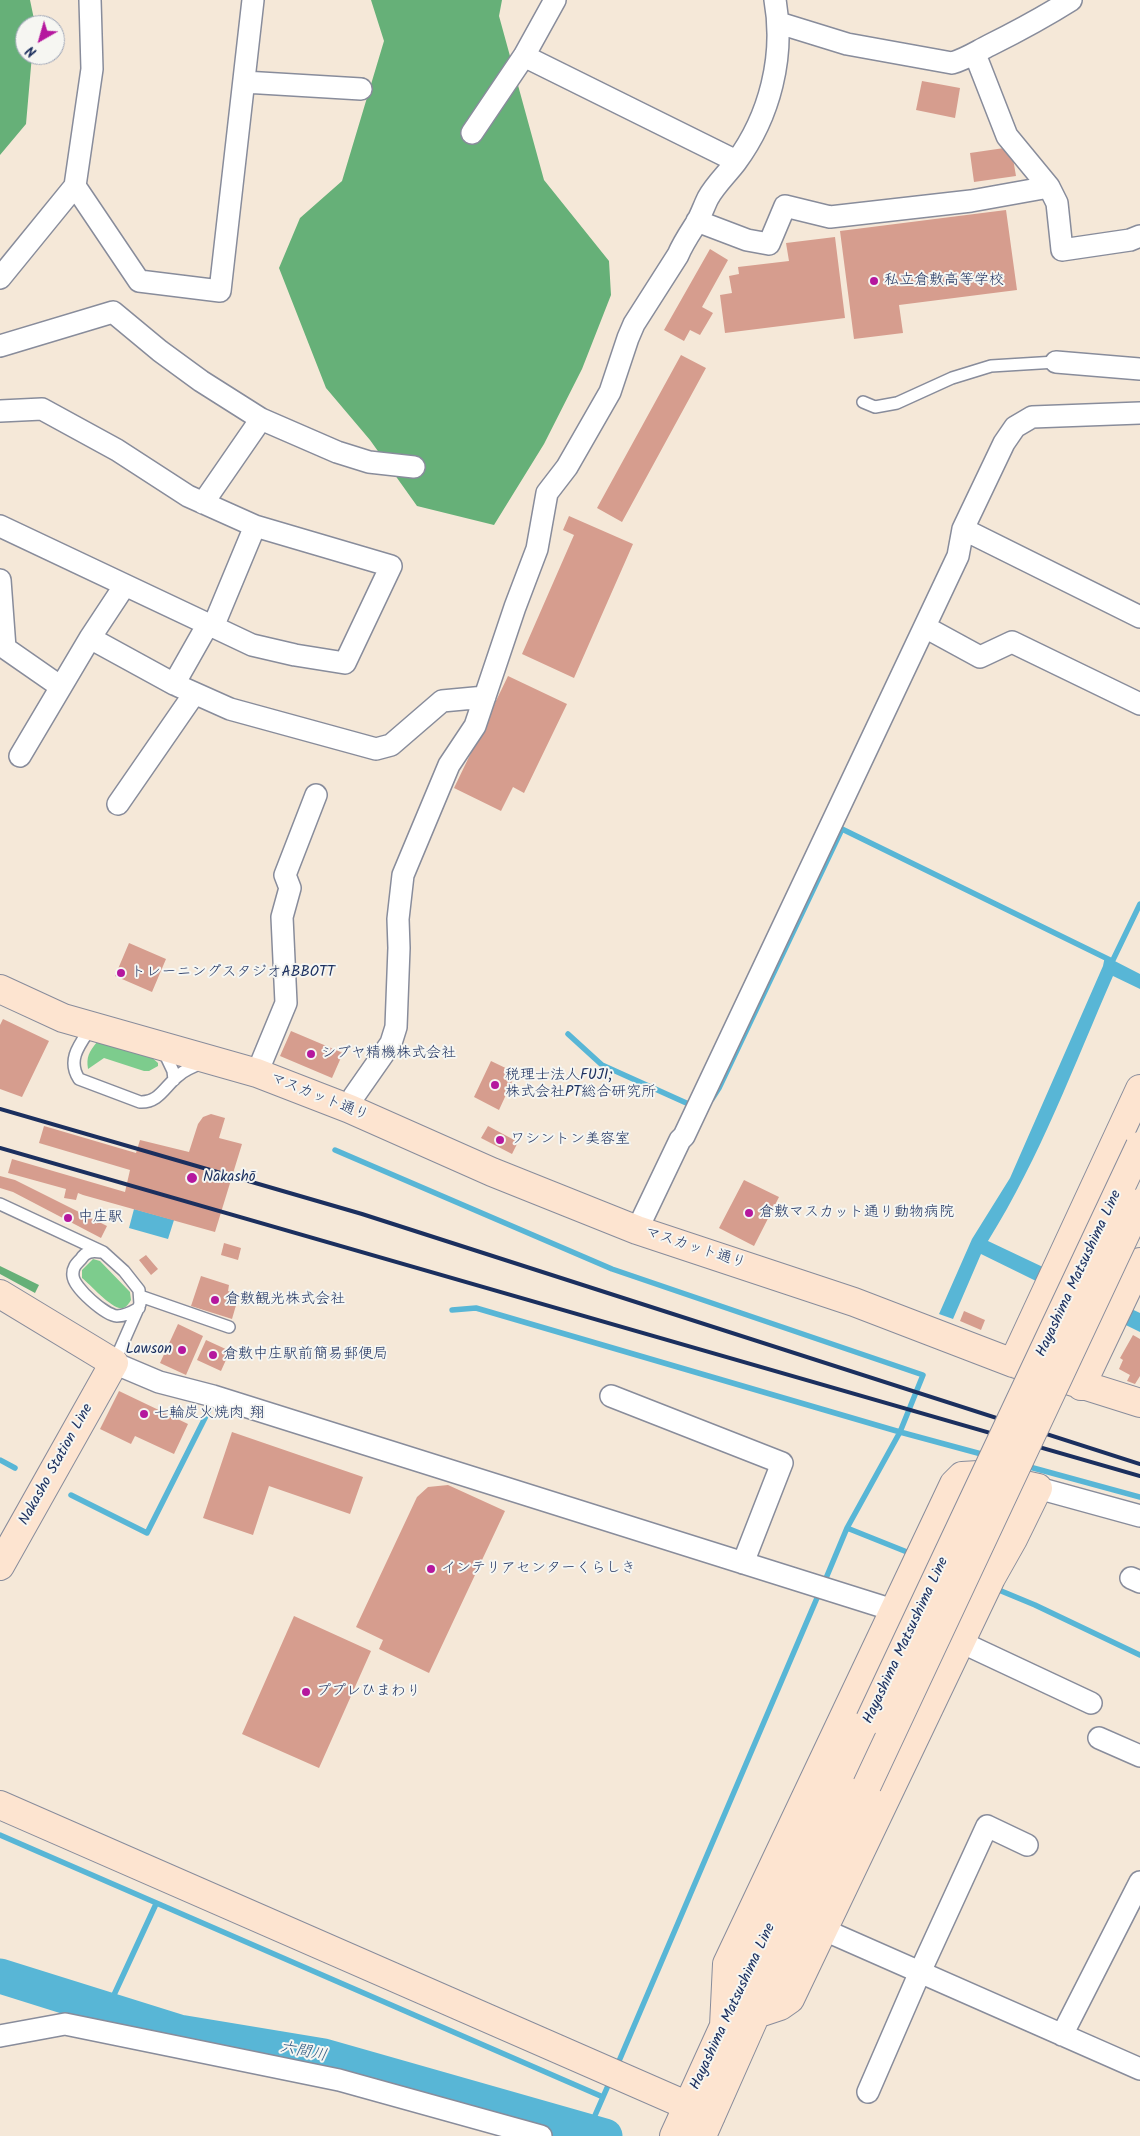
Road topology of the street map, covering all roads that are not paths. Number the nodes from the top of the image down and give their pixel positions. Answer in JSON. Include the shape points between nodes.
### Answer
{"nodes":[{"id":1,"x":90,"y":0,"type":"edge"},
{"id":2,"x":253,"y":0,"type":"edge"},
{"id":3,"x":555,"y":0,"type":"edge"},
{"id":4,"x":775,"y":0,"type":"edge"},
{"id":5,"x":1070,"y":0,"type":"edge"},
{"id":6,"x":779,"y":23,"type":"junction"},
{"id":7,"x":975,"y":54,"type":"junction"},
{"id":8,"x":524,"y":56,"type":"junction"},
{"id":9,"x":244,"y":82,"type":"junction"},
{"id":10,"x":360,"y":89,"type":"dead end"},
{"id":11,"x":472,"y":133,"type":"dead end"},
{"id":12,"x":736,"y":162,"type":"junction"},
{"id":13,"x":75,"y":186,"type":"junction"},
{"id":14,"x":1049,"y":187,"type":"junction"},
{"id":15,"x":698,"y":221,"type":"junction"},
{"id":16,"x":1140,"y":236,"type":"edge"},
{"id":17,"x":0,"y":278,"type":"edge"},
{"id":18,"x":0,"y":346,"type":"edge"},
{"id":19,"x":1056,"y":362,"type":"joint"},
{"id":20,"x":1140,"y":369,"type":"edge"},
{"id":21,"x":863,"y":402,"type":"dead end"},
{"id":22,"x":0,"y":411,"type":"edge"},
{"id":23,"x":1140,"y":413,"type":"edge"},
{"id":24,"x":261,"y":419,"type":"junction"},
{"id":25,"x":414,"y":467,"type":"dead end"},
{"id":26,"x":203,"y":503,"type":"junction"},
{"id":27,"x":0,"y":526,"type":"edge"},
{"id":28,"x":255,"y":526,"type":"junction"},
{"id":29,"x":963,"y":528,"type":"junction"},
{"id":30,"x":0,"y":580,"type":"edge"},
{"id":31,"x":125,"y":585,"type":"junction"},
{"id":32,"x":1140,"y":617,"type":"edge"},
{"id":33,"x":210,"y":626,"type":"junction"},
{"id":34,"x":925,"y":627,"type":"junction"},
{"id":35,"x":90,"y":638,"type":"junction"},
{"id":36,"x":174,"y":684,"type":"junction"},
{"id":37,"x":61,"y":687,"type":"junction"},
{"id":38,"x":194,"y":694,"type":"junction"},
{"id":39,"x":485,"y":697,"type":"junction"},
{"id":40,"x":1140,"y":704,"type":"edge"},
{"id":41,"x":20,"y":756,"type":"dead end"},
{"id":42,"x":316,"y":794,"type":"dead end"},
{"id":43,"x":118,"y":804,"type":"dead end"},
{"id":44,"x":0,"y":989,"type":"edge"},
{"id":45,"x":92,"y":1026,"type":"junction"},
{"id":46,"x":161,"y":1046,"type":"junction"},
{"id":47,"x":208,"y":1060,"type":"junction"},
{"id":48,"x":257,"y":1074,"type":"junction"},
{"id":49,"x":174,"y":1080,"type":"junction"},
{"id":50,"x":1140,"y":1089,"type":"edge"},
{"id":51,"x":350,"y":1109,"type":"junction"},
{"id":52,"x":1140,"y":1146,"type":"edge"},
{"id":53,"x":1140,"y":1203,"type":"edge"},
{"id":54,"x":0,"y":1204,"type":"edge"},
{"id":55,"x":637,"y":1230,"type":"junction"},
{"id":56,"x":103,"y":1252,"type":"junction"},
{"id":57,"x":1129,"y":1291,"type":"edge"},
{"id":58,"x":0,"y":1294,"type":"edge"},
{"id":59,"x":139,"y":1302,"type":"junction"},
{"id":60,"x":229,"y":1327,"type":"dead end"},
{"id":61,"x":114,"y":1363,"type":"junction"},
{"id":62,"x":1013,"y":1364,"type":"junction"},
{"id":63,"x":1081,"y":1386,"type":"junction"},
{"id":64,"x":611,"y":1396,"type":"dead end"},
{"id":65,"x":1140,"y":1403,"type":"edge"},
{"id":66,"x":1038,"y":1488,"type":"junction"},
{"id":67,"x":1140,"y":1516,"type":"edge"},
{"id":68,"x":743,"y":1563,"type":"junction"},
{"id":69,"x":0,"y":1566,"type":"edge"},
{"id":70,"x":893,"y":1610,"type":"junction"},
{"id":71,"x":960,"y":1642,"type":"junction"},
{"id":72,"x":1091,"y":1703,"type":"dead end"},
{"id":73,"x":1099,"y":1738,"type":"dead end"},
{"id":74,"x":1140,"y":1756,"type":"edge"},
{"id":75,"x":0,"y":1805,"type":"edge"},
{"id":76,"x":1027,"y":1845,"type":"dead end"},
{"id":77,"x":1140,"y":1882,"type":"edge"},
{"id":78,"x":822,"y":1929,"type":"junction"},
{"id":79,"x":920,"y":1972,"type":"junction"},
{"id":80,"x":756,"y":2014,"type":"junction"},
{"id":81,"x":724,"y":2026,"type":"junction"},
{"id":82,"x":1062,"y":2035,"type":"junction"},
{"id":83,"x":0,"y":2036,"type":"edge"},
{"id":84,"x":1140,"y":2069,"type":"edge"},
{"id":85,"x":868,"y":2092,"type":"dead end"},
{"id":86,"x":700,"y":2119,"type":"edge"},
{"id":87,"x":540,"y":2136,"type":"edge"},
{"id":88,"x":674,"y":2136,"type":"edge"}],
"edges":[{"from":1,"to":13,"type":"street","via":[[92,69]]},
{"from":2,"to":9,"type":"street"},
{"from":3,"to":8,"type":"street"},
{"from":4,"to":6,"type":"street"},
{"from":5,"to":7,"type":"street","via":[[1037,22]]},
{"from":6,"to":7,"type":"street","via":[[847,44],[936,62],[952,63]]},
{"from":6,"to":12,"type":"street","via":[[776,72],[765,110]]},
{"from":7,"to":14,"type":"street","via":[[1007,136]]},
{"from":8,"to":11,"type":"street"},
{"from":8,"to":12,"type":"street"},
{"from":9,"to":10,"type":"street"},
{"from":9,"to":13,"type":"street","via":[[220,291],[139,281]]},
{"from":12,"to":15,"type":"street","via":[[708,198]]},
{"from":13,"to":17,"type":"street"},
{"from":14,"to":15,"type":"street","via":[[830,217],[785,206],[769,244],[747,240]]},
{"from":14,"to":16,"type":"street","via":[[1056,203],[1062,250]]},
{"from":15,"to":39,"type":"street","via":[[634,324],[610,392],[567,467],[547,493],[537,549]]},
{"from":18,"to":24,"type":"street","via":[[113,312],[201,381]]},
{"from":19,"to":20,"type":"street"},
{"from":19,"to":21,"type":"lane","via":[[991,366],[952,378],[897,403],[874,407]]},
{"from":22,"to":26,"type":"street","via":[[42,409]]},
{"from":23,"to":29,"type":"street","via":[[1032,417],[1015,426]]},
{"from":24,"to":25,"type":"street","via":[[337,452],[369,462]]},
{"from":24,"to":26,"type":"street"},
{"from":26,"to":28,"type":"street"},
{"from":27,"to":31,"type":"street"},
{"from":28,"to":33,"type":"street"},
{"from":28,"to":33,"type":"street","via":[[391,566],[344,663],[252,645]]},
{"from":29,"to":32,"type":"street"},
{"from":29,"to":34,"type":"street","via":[[958,556]]},
{"from":30,"to":37,"type":"street","via":[[5,648]]},
{"from":31,"to":33,"type":"street"},
{"from":31,"to":35,"type":"street"},
{"from":33,"to":36,"type":"street"},
{"from":34,"to":40,"type":"street","via":[[980,657],[1012,642]]},
{"from":34,"to":55,"type":"street"},
{"from":35,"to":36,"type":"street"},
{"from":35,"to":37,"type":"street"},
{"from":36,"to":38,"type":"street"},
{"from":37,"to":41,"type":"street"},
{"from":38,"to":39,"type":"street","via":[[230,709],[376,749],[390,745],[442,701]]},
{"from":38,"to":43,"type":"street"},
{"from":39,"to":51,"type":"street","via":[[475,726],[449,765],[403,875],[398,919],[396,1027],[391,1043],[354,1096]]},
{"from":42,"to":48,"type":"street","via":[[285,875],[290,888],[282,917],[286,1003]]},
{"from":44,"to":45,"type":"main road","name":"マスカット通り","via":[[63,1018]]},
{"from":45,"to":46,"type":"main road","name":"マスカット通り"},
{"from":45,"to":49,"type":"lane","via":[[74,1058],[74,1072],[79,1079],[140,1102],[158,1097]]},
{"from":46,"to":47,"type":"main road","name":"マスカット通り"},
{"from":46,"to":49,"type":"lane","via":[[169,1059]]},
{"from":47,"to":48,"type":"main road","name":"マスカット通り"},
{"from":47,"to":49,"type":"lane"},
{"from":48,"to":51,"type":"main road","name":"マスカット通り"},
{"from":50,"to":62,"type":"main road"},
{"from":51,"to":55,"type":"main road","name":"マスカット通り","via":[[492,1172]]},
{"from":52,"to":81,"type":"main road","name":"Hayashima Matsushima Line","bridge":true},
{"from":53,"to":80,"type":"main road","name":"Hayashima Matsushima Line","bridge":true},
{"from":54,"to":56,"type":"lane"},
{"from":55,"to":62,"type":"main road","name":"マスカット通り","via":[[854,1302]]},
{"from":56,"to":59,"type":"lane","via":[[139,1290]]},
{"from":56,"to":59,"type":"lane","via":[[84,1254],[74,1268],[73,1278],[80,1289],[99,1307],[115,1316],[125,1315]]},
{"from":57,"to":63,"type":"main road"},
{"from":58,"to":61,"type":"main road"},
{"from":59,"to":60,"type":"lane"},
{"from":59,"to":61,"type":"lane"},
{"from":61,"to":68,"type":"street","via":[[159,1382],[232,1402]]},
{"from":61,"to":69,"type":"main road","name":"Nakasho Station Line"},
{"from":62,"to":63,"type":"main road","name":"マスカット通り"},
{"from":63,"to":65,"type":"main road","name":"マスカット通り"},
{"from":64,"to":68,"type":"street","via":[[782,1463]]},
{"from":66,"to":67,"type":"street"},
{"from":66,"to":70,"type":"main road","via":[[978,1475],[962,1476],[954,1484]]},
{"from":66,"to":71,"type":"main road"},
{"from":68,"to":70,"type":"street"},
{"from":70,"to":71,"type":"street"},
{"from":70,"to":81,"type":"main road","via":[[727,1964]]},
{"from":71,"to":72,"type":"street"},
{"from":71,"to":78,"type":"main road"},
{"from":73,"to":74,"type":"street"},
{"from":75,"to":86,"type":"main road","via":[[614,2073]]},
{"from":76,"to":79,"type":"street","via":[[987,1826]]},
{"from":77,"to":82,"type":"street"},
{"from":78,"to":79,"type":"street"},
{"from":78,"to":80,"type":"main road","via":[[790,1999]]},
{"from":79,"to":82,"type":"street"},
{"from":79,"to":85,"type":"street"},
{"from":80,"to":86,"type":"main road","name":"Hayashima Matsushima Line"},
{"from":81,"to":86,"type":"main road","name":"Hayashima Matsushima Line"},
{"from":82,"to":84,"type":"street"},
{"from":83,"to":87,"type":"street","via":[[65,2024],[339,2080]]},
{"from":86,"to":88,"type":"main road","name":"Hayashima Matsushima Line"}]}
